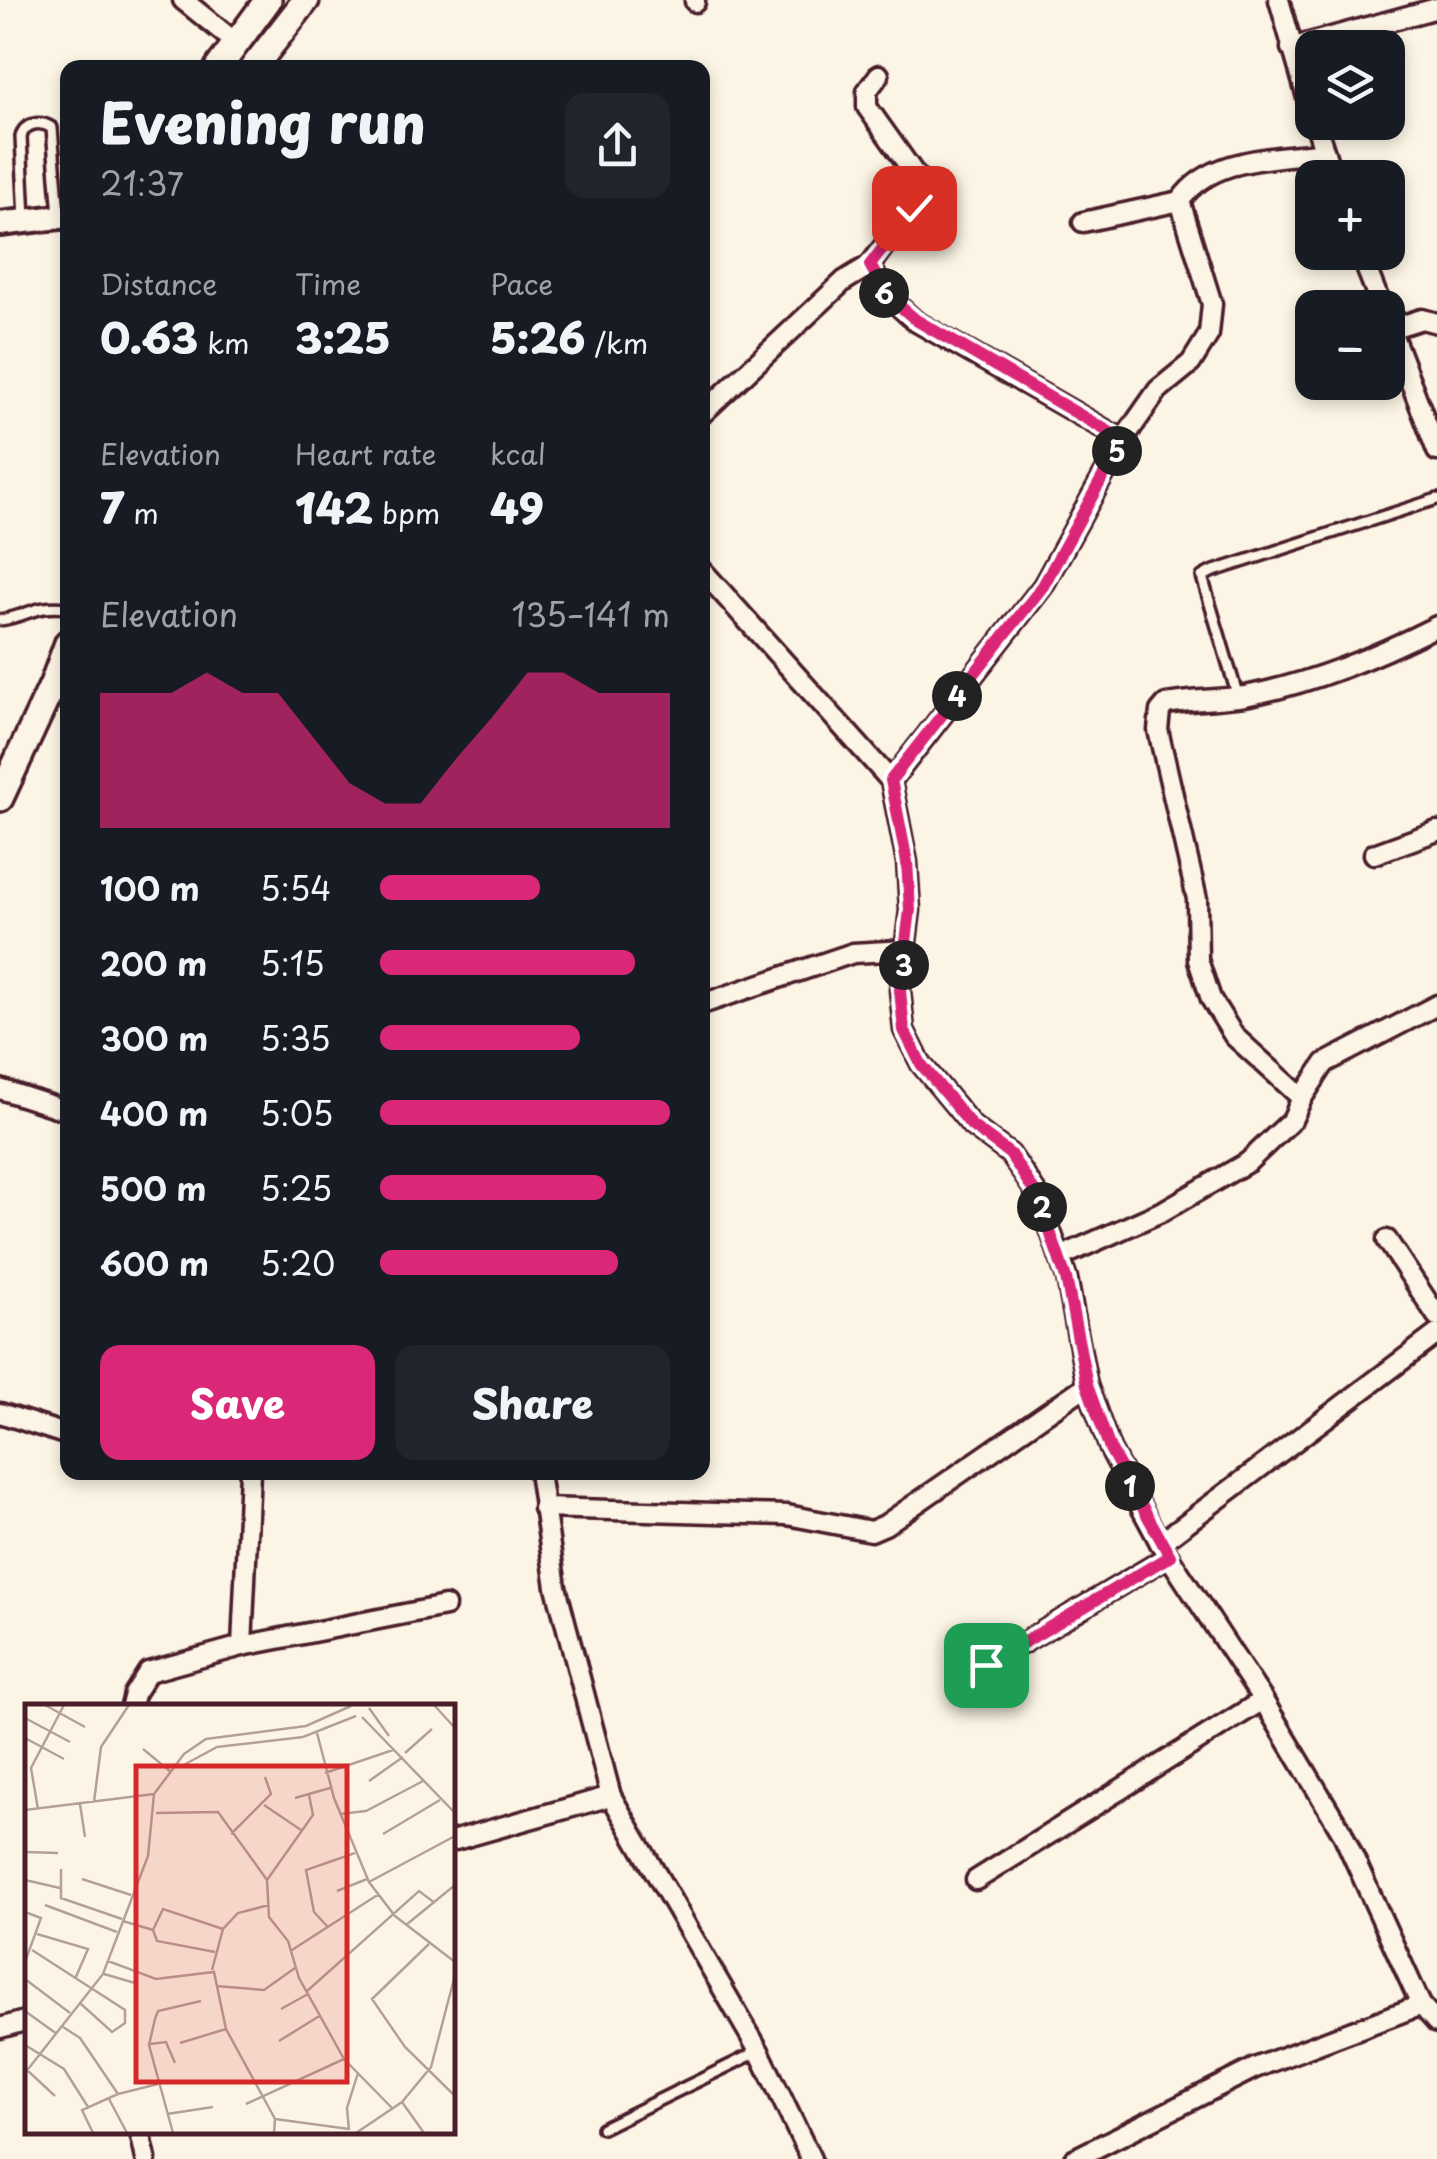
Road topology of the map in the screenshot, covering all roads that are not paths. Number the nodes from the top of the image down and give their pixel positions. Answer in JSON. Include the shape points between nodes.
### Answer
{"nodes":[{"id":1,"x":183,"y":0,"type":"edge"},
{"id":2,"x":268,"y":0,"type":"edge"},
{"id":3,"x":306,"y":0,"type":"edge"},
{"id":4,"x":1279,"y":0,"type":"edge"},
{"id":5,"x":1437,"y":8,"type":"edge"},
{"id":6,"x":235,"y":42,"type":"junction"},
{"id":7,"x":1290,"y":48,"type":"junction"},
{"id":8,"x":223,"y":60,"type":"edge"},
{"id":9,"x":267,"y":60,"type":"edge"},
{"id":10,"x":1295,"y":63,"type":"edge"},
{"id":11,"x":879,"y":76,"type":"dead end"},
{"id":12,"x":1320,"y":140,"type":"edge"},
{"id":13,"x":1324,"y":152,"type":"junction"},
{"id":14,"x":1327,"y":160,"type":"edge"},
{"id":15,"x":60,"y":187,"type":"edge"},
{"id":16,"x":1180,"y":201,"type":"junction"},
{"id":17,"x":60,"y":218,"type":"edge"},
{"id":18,"x":25,"y":222,"type":"junction"},
{"id":19,"x":1083,"y":222,"type":"dead end"},
{"id":20,"x":0,"y":224,"type":"edge"},
{"id":21,"x":870,"y":265,"type":"junction"},
{"id":22,"x":1405,"y":323,"type":"edge"},
{"id":23,"x":1437,"y":323,"type":"edge"},
{"id":24,"x":1405,"y":368,"type":"edge"},
{"id":25,"x":710,"y":407,"type":"edge"},
{"id":26,"x":1123,"y":440,"type":"junction"},
{"id":27,"x":1437,"y":451,"type":"edge"},
{"id":28,"x":1437,"y":499,"type":"edge"},
{"id":29,"x":710,"y":579,"type":"edge"},
{"id":30,"x":60,"y":608,"type":"edge"},
{"id":31,"x":0,"y":620,"type":"edge"},
{"id":32,"x":1437,"y":626,"type":"edge"},
{"id":33,"x":60,"y":665,"type":"edge"},
{"id":34,"x":1238,"y":697,"type":"junction"},
{"id":35,"x":891,"y":780,"type":"junction"},
{"id":36,"x":0,"y":798,"type":"edge"},
{"id":37,"x":1437,"y":831,"type":"edge"},
{"id":38,"x":1374,"y":854,"type":"dead end"},
{"id":39,"x":905,"y":950,"type":"junction"},
{"id":40,"x":710,"y":1001,"type":"edge"},
{"id":41,"x":1437,"y":1005,"type":"edge"},
{"id":42,"x":0,"y":1089,"type":"edge"},
{"id":43,"x":1302,"y":1098,"type":"junction"},
{"id":44,"x":60,"y":1108,"type":"edge"},
{"id":45,"x":1387,"y":1240,"type":"dead end"},
{"id":46,"x":1060,"y":1256,"type":"junction"},
{"id":47,"x":1437,"y":1316,"type":"edge"},
{"id":48,"x":1437,"y":1334,"type":"edge"},
{"id":49,"x":1087,"y":1385,"type":"junction"},
{"id":50,"x":0,"y":1413,"type":"edge"},
{"id":51,"x":60,"y":1432,"type":"edge"},
{"id":52,"x":250,"y":1480,"type":"edge"},
{"id":53,"x":539,"y":1480,"type":"edge"},
{"id":54,"x":543,"y":1508,"type":"junction"},
{"id":55,"x":1165,"y":1550,"type":"junction"},
{"id":56,"x":444,"y":1606,"type":"dead end"},
{"id":57,"x":242,"y":1646,"type":"junction"},
{"id":58,"x":986,"y":1665,"type":"dead end"},
{"id":59,"x":1263,"y":1700,"type":"junction"},
{"id":60,"x":132,"y":1704,"type":"edge"},
{"id":61,"x":611,"y":1796,"type":"junction"},
{"id":62,"x":455,"y":1841,"type":"edge"},
{"id":63,"x":976,"y":1880,"type":"dead end"},
{"id":64,"x":1420,"y":2005,"type":"junction"},
{"id":65,"x":25,"y":2021,"type":"edge"},
{"id":66,"x":1437,"y":2023,"type":"edge"},
{"id":67,"x":0,"y":2028,"type":"edge"},
{"id":68,"x":759,"y":2051,"type":"junction"},
{"id":69,"x":602,"y":2128,"type":"dead end"},
{"id":70,"x":140,"y":2134,"type":"edge"},
{"id":71,"x":146,"y":2159,"type":"edge"},
{"id":72,"x":811,"y":2159,"type":"edge"},
{"id":73,"x":1074,"y":2159,"type":"edge"}],
"edges":[{"from":1,"to":6,"type":"street"},
{"from":2,"to":6,"type":"main road"},
{"from":3,"to":9,"type":"main road"},
{"from":4,"to":7,"type":"street"},
{"from":5,"to":7,"type":"street"},
{"from":6,"to":8,"type":"main road"},
{"from":7,"to":10,"type":"street"},
{"from":11,"to":21,"type":"street","via":[[867,91],[867,106],[921,182],[921,196]]},
{"from":12,"to":13,"type":"street"},
{"from":13,"to":14,"type":"street"},
{"from":13,"to":16,"type":"street","via":[[1237,164],[1205,175]]},
{"from":15,"to":18,"type":"lane","via":[[52,128],[28,125],[20,137]]},
{"from":16,"to":19,"type":"street"},
{"from":16,"to":26,"type":"street","via":[[1212,304],[1209,334]]},
{"from":17,"to":18,"type":"street"},
{"from":18,"to":20,"type":"street"},
{"from":21,"to":25,"type":"street","via":[[844,281]]},
{"from":21,"to":26,"type":"street","via":[[886,294],[916,320]]},
{"from":22,"to":23,"type":"street"},
{"from":24,"to":27,"type":"street"},
{"from":26,"to":35,"type":"street","via":[[1043,586]]},
{"from":28,"to":34,"type":"lane","via":[[1202,578]]},
{"from":29,"to":35,"type":"street"},
{"from":30,"to":31,"type":"lane","via":[[32,608]]},
{"from":32,"to":34,"type":"street","via":[[1322,676]]},
{"from":33,"to":36,"type":"main road"},
{"from":34,"to":43,"type":"street","via":[[1166,704],[1158,730],[1198,900],[1198,960],[1211,1000],[1234,1036]]},
{"from":35,"to":39,"type":"street","via":[[907,862]]},
{"from":37,"to":38,"type":"street"},
{"from":39,"to":40,"type":"street","via":[[853,953]]},
{"from":39,"to":46,"type":"street","via":[[900,990],[912,1047],[972,1126],[1010,1154],[1038,1197]]},
{"from":41,"to":43,"type":"street","via":[[1325,1063]]},
{"from":42,"to":44,"type":"street"},
{"from":43,"to":46,"type":"street","via":[[1292,1120],[1248,1162],[1163,1212]]},
{"from":45,"to":47,"type":"street"},
{"from":46,"to":49,"type":"street"},
{"from":48,"to":55,"type":"street"},
{"from":49,"to":54,"type":"street","via":[[871,1531],[788,1515]]},
{"from":49,"to":55,"type":"street","via":[[1110,1449]]},
{"from":50,"to":51,"type":"street"},
{"from":52,"to":57,"type":"street"},
{"from":53,"to":54,"type":"street"},
{"from":54,"to":61,"type":"street","via":[[556,1587]]},
{"from":55,"to":58,"type":"street"},
{"from":55,"to":59,"type":"street"},
{"from":56,"to":57,"type":"street"},
{"from":57,"to":60,"type":"street","via":[[148,1672]]},
{"from":59,"to":63,"type":"street"},
{"from":59,"to":64,"type":"street","via":[[1342,1832]]},
{"from":61,"to":62,"type":"street"},
{"from":61,"to":68,"type":"street"},
{"from":64,"to":66,"type":"street"},
{"from":64,"to":73,"type":"street","via":[[1255,2068]]},
{"from":65,"to":67,"type":"street"},
{"from":68,"to":69,"type":"lane"},
{"from":68,"to":72,"type":"street"},
{"from":70,"to":71,"type":"street"}]}
